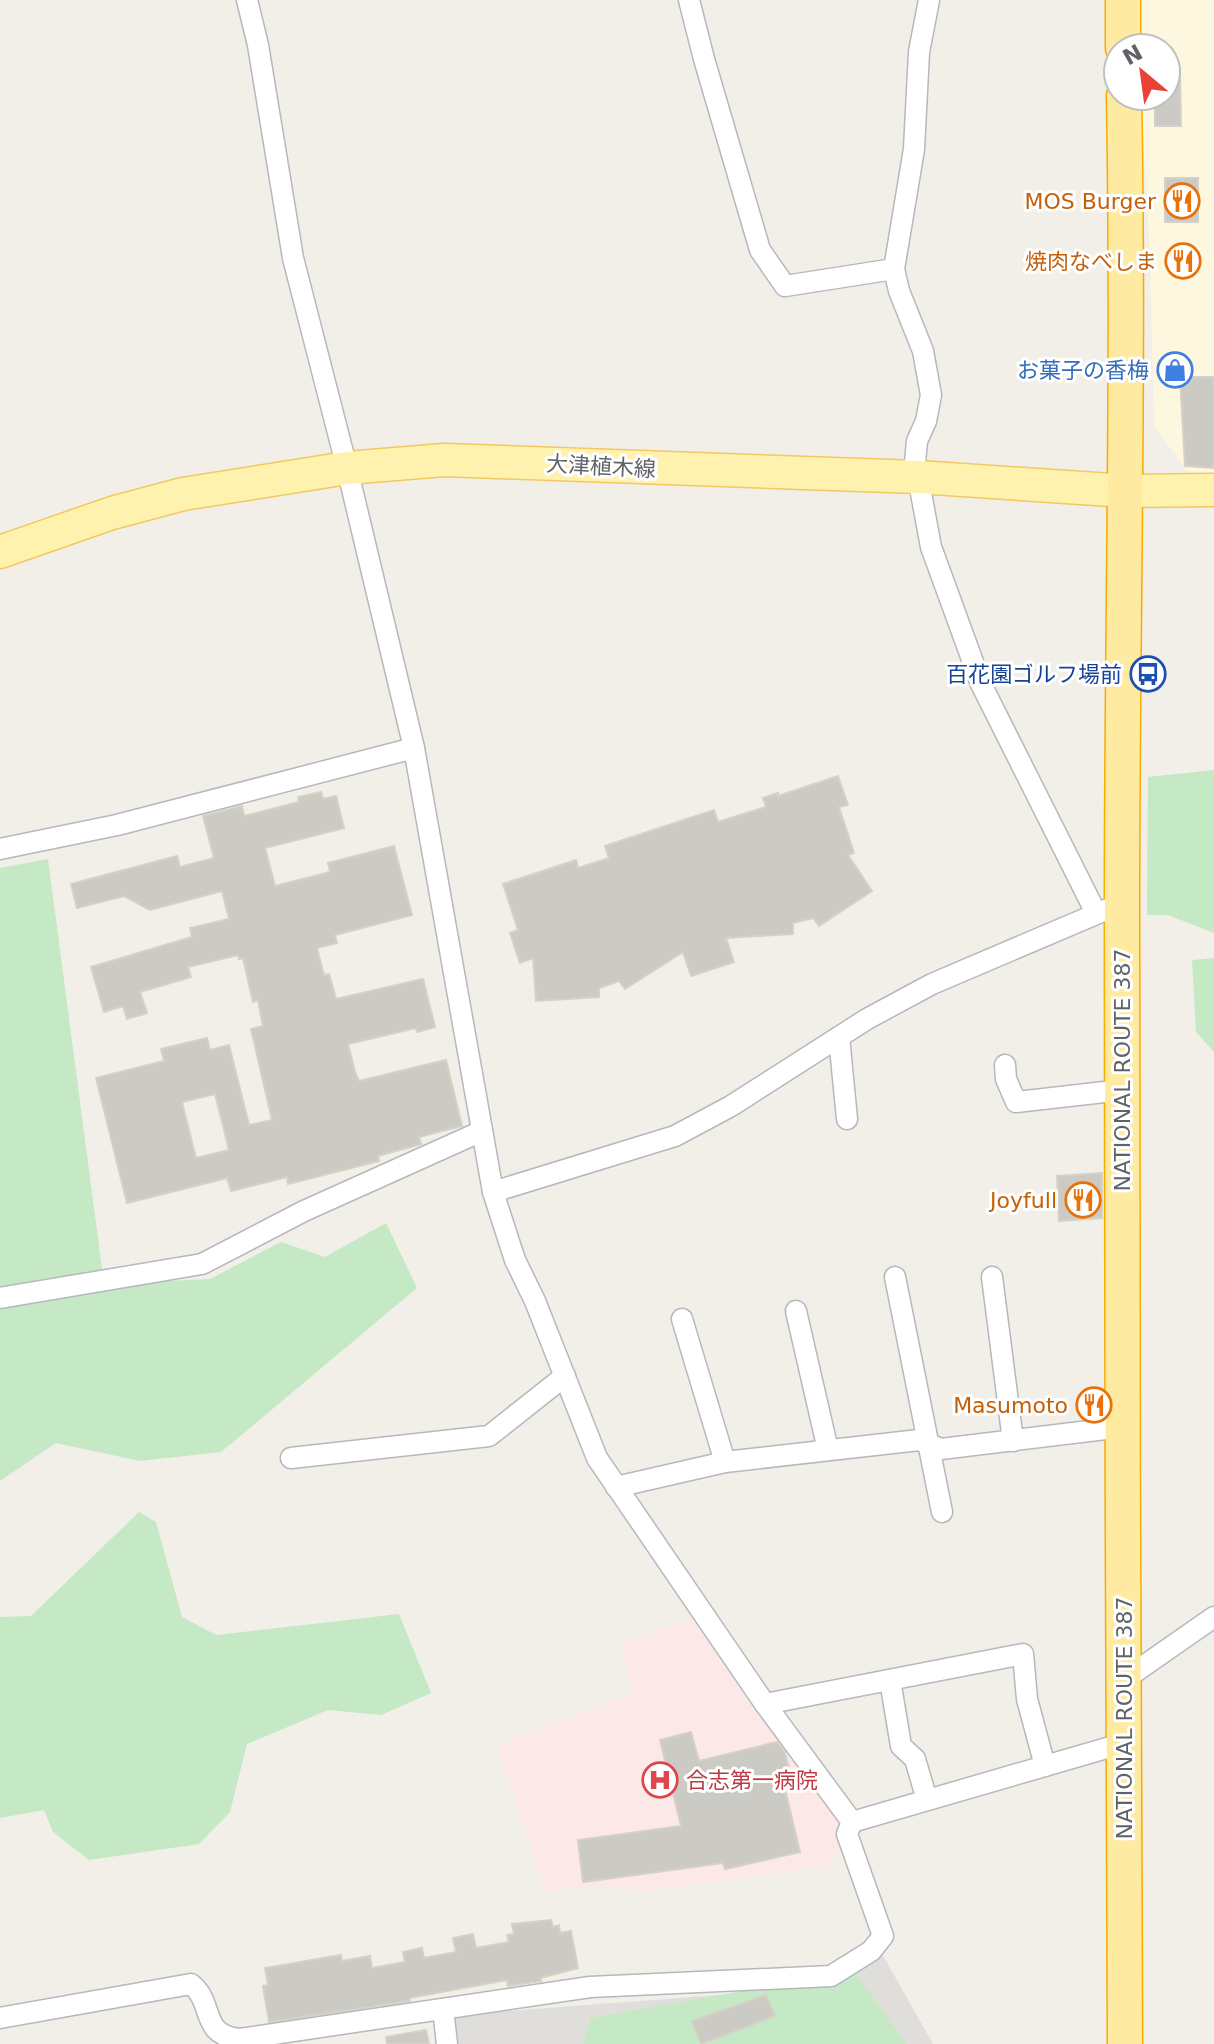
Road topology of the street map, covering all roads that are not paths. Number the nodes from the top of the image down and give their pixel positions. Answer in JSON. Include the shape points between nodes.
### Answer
{"nodes":[{"id":1,"x":247,"y":0,"type":"edge"},
{"id":2,"x":689,"y":0,"type":"edge"},
{"id":3,"x":929,"y":0,"type":"edge"},
{"id":4,"x":1123,"y":0,"type":"edge"},
{"id":5,"x":1123,"y":32,"type":"edge"},
{"id":6,"x":1124,"y":112,"type":"edge"},
{"id":7,"x":894,"y":269,"type":"junction"},
{"id":8,"x":347,"y":468,"type":"junction"},
{"id":9,"x":918,"y":477,"type":"junction"},
{"id":10,"x":1214,"y":490,"type":"edge"},
{"id":11,"x":1126,"y":491,"type":"junction"},
{"id":12,"x":0,"y":552,"type":"edge"},
{"id":13,"x":414,"y":748,"type":"junction"},
{"id":14,"x":0,"y":849,"type":"edge"},
{"id":15,"x":1109,"y":909,"type":"junction"},
{"id":16,"x":839,"y":1037,"type":"junction"},
{"id":17,"x":1005,"y":1065,"type":"dead end"},
{"id":18,"x":1122,"y":1090,"type":"junction"},
{"id":19,"x":847,"y":1119,"type":"dead end"},
{"id":20,"x":482,"y":1131,"type":"junction"},
{"id":21,"x":493,"y":1192,"type":"junction"},
{"id":22,"x":895,"y":1277,"type":"dead end"},
{"id":23,"x":992,"y":1277,"type":"dead end"},
{"id":24,"x":0,"y":1298,"type":"edge"},
{"id":25,"x":796,"y":1311,"type":"dead end"},
{"id":26,"x":682,"y":1319,"type":"dead end"},
{"id":27,"x":565,"y":1376,"type":"junction"},
{"id":28,"x":1122,"y":1427,"type":"junction"},
{"id":29,"x":1013,"y":1441,"type":"junction"},
{"id":30,"x":929,"y":1445,"type":"junction"},
{"id":31,"x":828,"y":1450,"type":"junction"},
{"id":32,"x":291,"y":1458,"type":"dead end"},
{"id":33,"x":725,"y":1462,"type":"junction"},
{"id":34,"x":616,"y":1487,"type":"junction"},
{"id":35,"x":942,"y":1512,"type":"dead end"},
{"id":36,"x":1214,"y":1617,"type":"edge"},
{"id":37,"x":1125,"y":1679,"type":"junction"},
{"id":38,"x":890,"y":1680,"type":"junction"},
{"id":39,"x":765,"y":1704,"type":"junction"},
{"id":40,"x":1124,"y":1743,"type":"junction"},
{"id":41,"x":1045,"y":1766,"type":"junction"},
{"id":42,"x":927,"y":1800,"type":"junction"},
{"id":43,"x":852,"y":1822,"type":"junction"},
{"id":44,"x":443,"y":2009,"type":"junction"},
{"id":45,"x":0,"y":2018,"type":"edge"},
{"id":46,"x":447,"y":2044,"type":"edge"},
{"id":47,"x":1125,"y":2044,"type":"edge"}],
"edges":[{"from":1,"to":8,"type":"street","via":[[293,258]]},
{"from":2,"to":7,"type":"street","via":[[760,250],[785,286]]},
{"from":3,"to":7,"type":"street","via":[[919,52],[914,149]]},
{"from":4,"to":5,"type":"highway"},
{"from":6,"to":11,"type":"highway","name":"NATIONAL ROUTE 387"},
{"from":7,"to":9,"type":"street","via":[[923,351],[931,395],[917,441]]},
{"from":8,"to":9,"type":"main road","name":"大津植木線","via":[[459,460]]},
{"from":8,"to":12,"type":"main road","name":"大津植木線","via":[[183,494]]},
{"from":8,"to":13,"type":"street"},
{"from":9,"to":11,"type":"main road","name":"大津植木線"},
{"from":9,"to":15,"type":"street","via":[[931,547],[981,684]]},
{"from":10,"to":11,"type":"main road","name":"大津植木線"},
{"from":11,"to":15,"type":"highway","name":"NATIONAL ROUTE 387"},
{"from":13,"to":14,"type":"street","via":[[117,825]]},
{"from":13,"to":20,"type":"street"},
{"from":15,"to":16,"type":"street","via":[[932,984]]},
{"from":15,"to":18,"type":"highway","name":"NATIONAL ROUTE 387"},
{"from":16,"to":19,"type":"street"},
{"from":16,"to":21,"type":"street","via":[[675,1136]]},
{"from":17,"to":18,"type":"street","via":[[1016,1102]]},
{"from":18,"to":28,"type":"highway","name":"NATIONAL ROUTE 387"},
{"from":20,"to":21,"type":"street"},
{"from":20,"to":24,"type":"street","via":[[304,1211],[202,1264]]},
{"from":21,"to":27,"type":"street","via":[[515,1260]]},
{"from":22,"to":30,"type":"street"},
{"from":23,"to":29,"type":"street"},
{"from":25,"to":31,"type":"street"},
{"from":26,"to":33,"type":"street"},
{"from":27,"to":32,"type":"street","via":[[489,1436]]},
{"from":27,"to":34,"type":"street","via":[[597,1458]]},
{"from":28,"to":29,"type":"street"},
{"from":28,"to":37,"type":"highway","name":"NATIONAL ROUTE 387"},
{"from":29,"to":30,"type":"street","via":[[941,1449]]},
{"from":30,"to":31,"type":"street","via":[[919,1440]]},
{"from":30,"to":35,"type":"street"},
{"from":31,"to":33,"type":"street"},
{"from":33,"to":34,"type":"street"},
{"from":34,"to":39,"type":"street"},
{"from":36,"to":37,"type":"street"},
{"from":37,"to":40,"type":"highway","name":"NATIONAL ROUTE 387"},
{"from":38,"to":39,"type":"street"},
{"from":38,"to":41,"type":"street","via":[[1023,1654],[1027,1699]]},
{"from":38,"to":42,"type":"street","via":[[901,1746],[915,1759]]},
{"from":39,"to":43,"type":"street"},
{"from":40,"to":41,"type":"street"},
{"from":40,"to":47,"type":"highway","name":"NATIONAL ROUTE 387"},
{"from":41,"to":42,"type":"street"},
{"from":42,"to":43,"type":"street"},
{"from":43,"to":44,"type":"street","via":[[847,1834],[883,1936],[871,1951],[831,1976],[590,1987]]},
{"from":44,"to":45,"type":"street","via":[[240,2039],[214,2029],[195,1987],[182,1984]]},
{"from":44,"to":46,"type":"street"}]}
